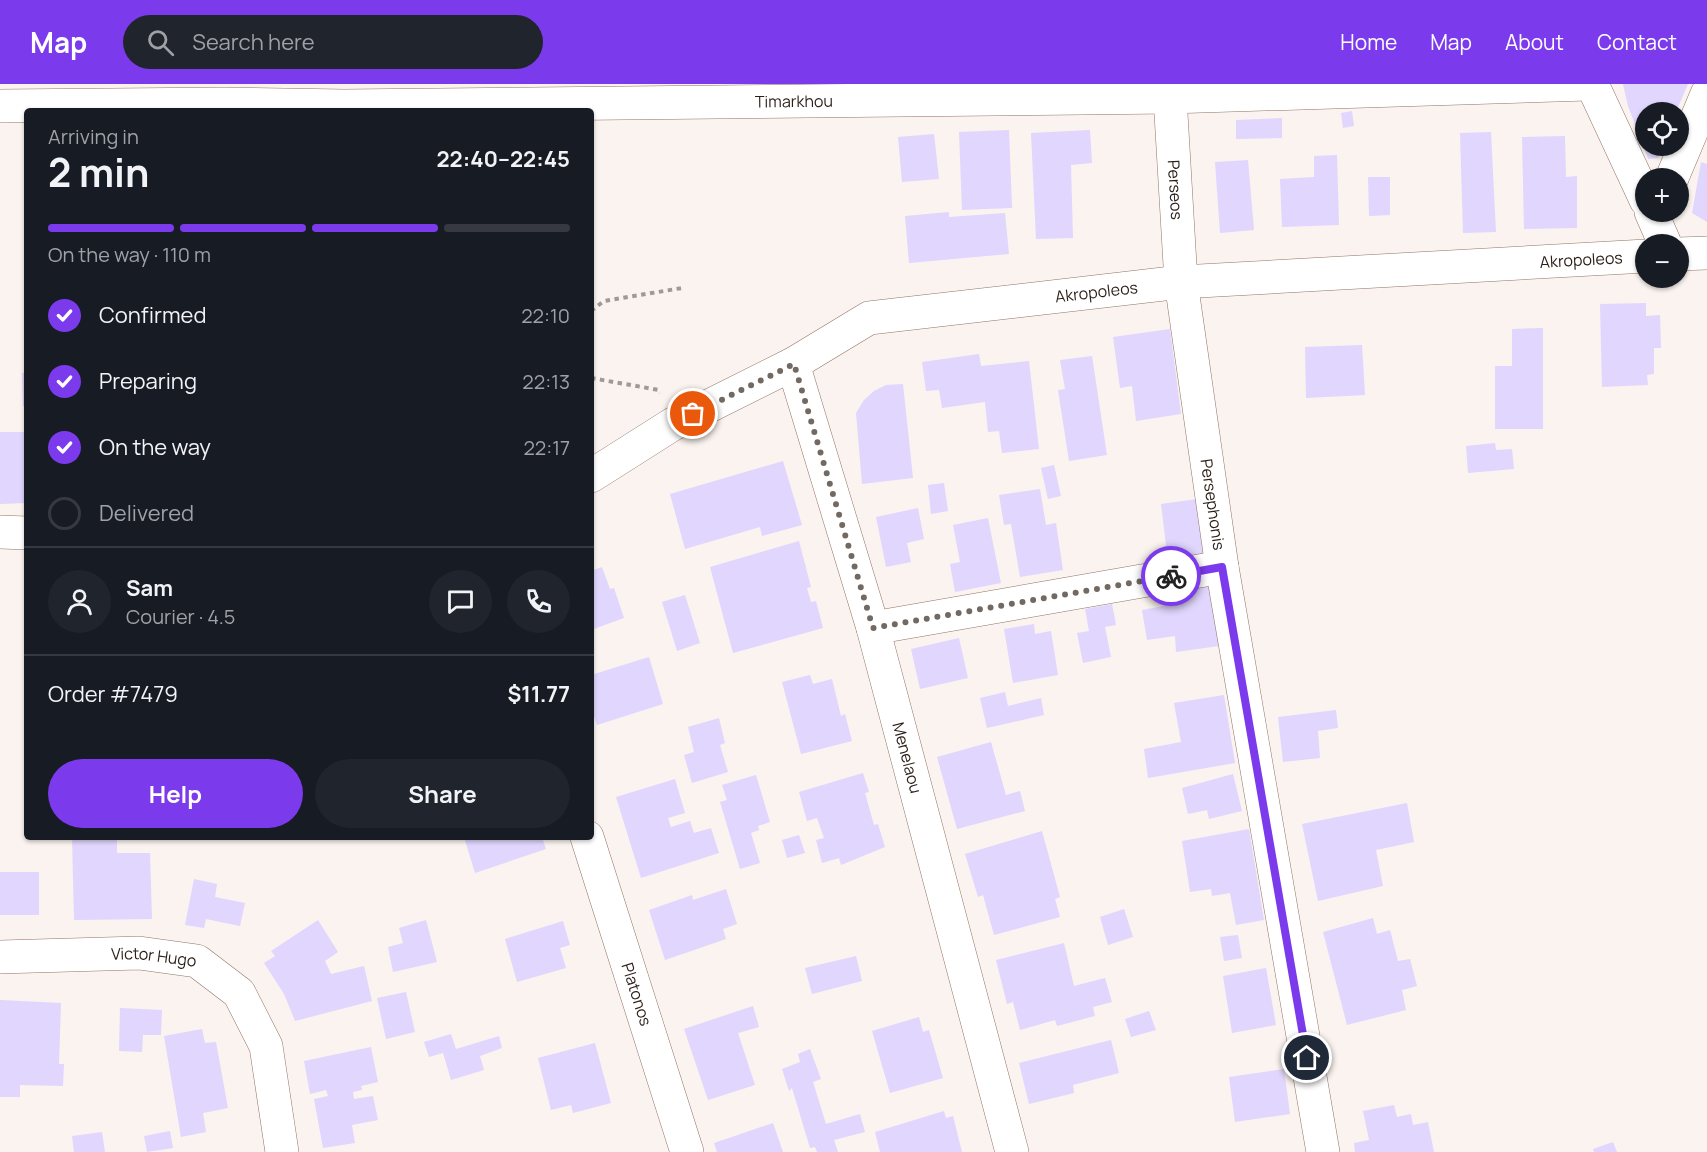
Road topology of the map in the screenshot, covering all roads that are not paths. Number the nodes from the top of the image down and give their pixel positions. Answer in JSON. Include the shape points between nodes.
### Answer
{"nodes":[{"id":1,"x":1587,"y":84,"type":"edge"},
{"id":2,"x":1592,"y":84,"type":"edge"},
{"id":3,"x":1707,"y":94,"type":"edge"},
{"id":4,"x":344,"y":95,"type":"edge"},
{"id":5,"x":1170,"y":97,"type":"junction"},
{"id":6,"x":0,"y":106,"type":"edge"},
{"id":7,"x":1676,"y":168,"type":"edge"},
{"id":8,"x":1635,"y":175,"type":"edge"},
{"id":9,"x":1707,"y":253,"type":"edge"},
{"id":10,"x":1689,"y":254,"type":"edge"},
{"id":11,"x":1635,"y":257,"type":"edge"},
{"id":12,"x":1181,"y":282,"type":"junction"},
{"id":13,"x":794,"y":364,"type":"junction"},
{"id":14,"x":594,"y":474,"type":"edge"},
{"id":15,"x":0,"y":532,"type":"edge"},
{"id":16,"x":24,"y":533,"type":"edge"},
{"id":17,"x":1222,"y":567,"type":"junction"},
{"id":18,"x":873,"y":628,"type":"junction"},
{"id":19,"x":588,"y":840,"type":"edge"},
{"id":20,"x":0,"y":957,"type":"edge"},
{"id":21,"x":282,"y":1152,"type":"edge"},
{"id":22,"x":687,"y":1152,"type":"edge"},
{"id":23,"x":1012,"y":1152,"type":"edge"},
{"id":24,"x":1323,"y":1152,"type":"edge"}],
"edges":[{"from":1,"to":5,"type":"street","name":"Timarkhou"},
{"from":2,"to":8,"type":"street"},
{"from":3,"to":7,"type":"street"},
{"from":4,"to":5,"type":"street","name":"Timarkhou"},
{"from":4,"to":6,"type":"street","name":"Timarkhou","via":[[224,104]]},
{"from":5,"to":12,"type":"street","name":"Perseos"},
{"from":9,"to":10,"type":"street"},
{"from":11,"to":12,"type":"street","name":"Akropoleos"},
{"from":12,"to":13,"type":"street","name":"Akropoleos","via":[[869,318]]},
{"from":12,"to":17,"type":"street","name":"Persephonis"},
{"from":13,"to":14,"type":"street","name":"Akropoleos","via":[[673,424]]},
{"from":13,"to":18,"type":"street","name":"Menelaou"},
{"from":15,"to":16,"type":"street"},
{"from":17,"to":18,"type":"street"},
{"from":17,"to":24,"type":"street","name":"Persephonis"},
{"from":18,"to":23,"type":"street","name":"Menelaou"},
{"from":19,"to":22,"type":"street","name":"Platonos"},
{"from":20,"to":21,"type":"street","name":"Victor Hugo","via":[[139,953],[196,961],[239,993],[266,1046]]}]}
